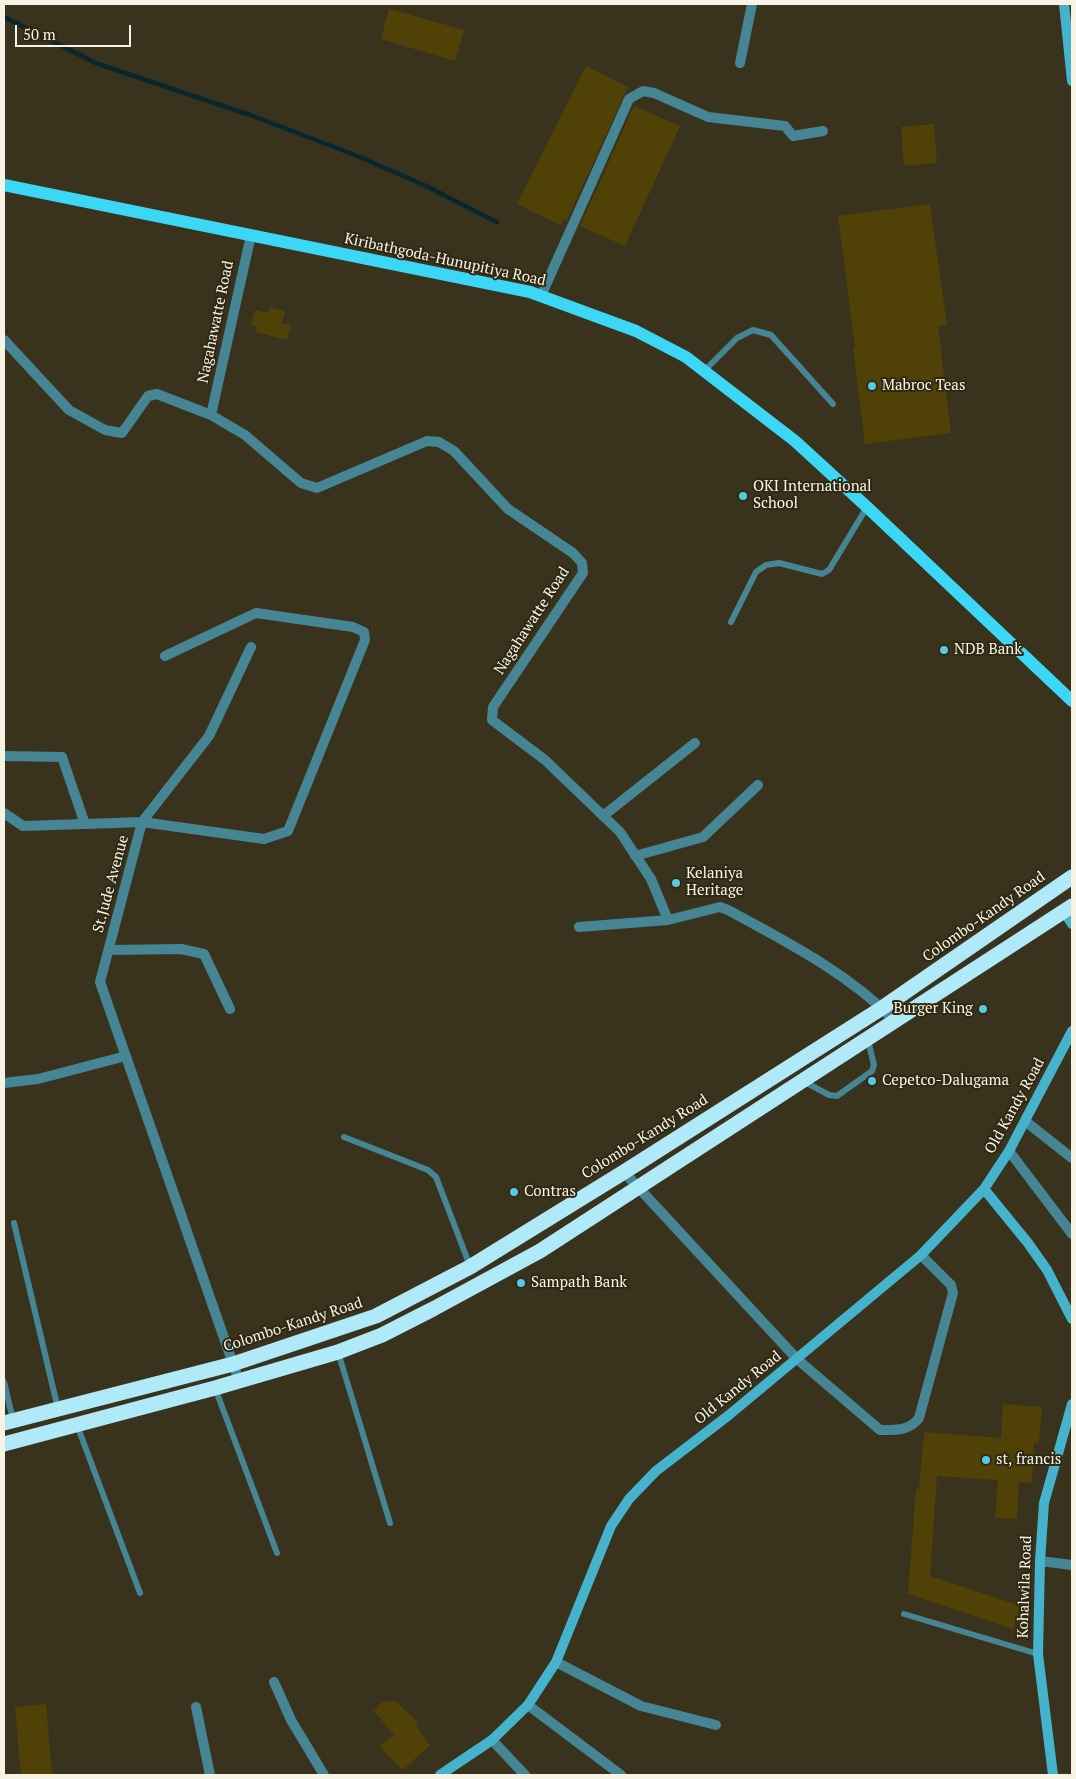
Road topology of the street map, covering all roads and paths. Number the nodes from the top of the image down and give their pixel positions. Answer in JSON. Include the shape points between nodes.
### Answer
{"nodes":[{"id":1,"x":752,"y":4,"type":"edge"},
{"id":2,"x":1064,"y":4,"type":"edge"},
{"id":3,"x":740,"y":63,"type":"dead end"},
{"id":4,"x":1072,"y":81,"type":"edge"},
{"id":5,"x":823,"y":131,"type":"dead end"},
{"id":6,"x":4,"y":186,"type":"edge"},
{"id":7,"x":251,"y":236,"type":"junction"},
{"id":8,"x":541,"y":296,"type":"junction"},
{"id":9,"x":4,"y":340,"type":"edge"},
{"id":10,"x":704,"y":371,"type":"junction"},
{"id":11,"x":833,"y":404,"type":"dead end"},
{"id":12,"x":211,"y":415,"type":"junction"},
{"id":13,"x":867,"y":507,"type":"junction"},
{"id":14,"x":731,"y":622,"type":"dead end"},
{"id":15,"x":251,"y":647,"type":"dead end"},
{"id":16,"x":164,"y":656,"type":"dead end"},
{"id":17,"x":1072,"y":701,"type":"edge"},
{"id":18,"x":694,"y":743,"type":"dead end"},
{"id":19,"x":4,"y":756,"type":"edge"},
{"id":20,"x":758,"y":785,"type":"dead end"},
{"id":21,"x":4,"y":812,"type":"edge"},
{"id":22,"x":603,"y":816,"type":"junction"},
{"id":23,"x":142,"y":822,"type":"junction"},
{"id":24,"x":85,"y":824,"type":"junction"},
{"id":25,"x":636,"y":856,"type":"junction"},
{"id":26,"x":1072,"y":877,"type":"edge"},
{"id":27,"x":1069,"y":914,"type":"edge"},
{"id":28,"x":668,"y":920,"type":"junction"},
{"id":29,"x":578,"y":927,"type":"dead end"},
{"id":30,"x":109,"y":950,"type":"junction"},
{"id":31,"x":230,"y":1008,"type":"dead end"},
{"id":32,"x":882,"y":1008,"type":"junction"},
{"id":33,"x":895,"y":1021,"type":"junction"},
{"id":34,"x":1072,"y":1031,"type":"edge"},
{"id":35,"x":868,"y":1039,"type":"junction"},
{"id":36,"x":126,"y":1056,"type":"junction"},
{"id":37,"x":803,"y":1081,"type":"junction"},
{"id":38,"x":4,"y":1084,"type":"edge"},
{"id":39,"x":1024,"y":1121,"type":"junction"},
{"id":40,"x":344,"y":1137,"type":"dead end"},
{"id":41,"x":1009,"y":1151,"type":"junction"},
{"id":42,"x":1072,"y":1158,"type":"edge"},
{"id":43,"x":624,"y":1172,"type":"junction"},
{"id":44,"x":637,"y":1188,"type":"junction"},
{"id":45,"x":984,"y":1189,"type":"junction"},
{"id":46,"x":14,"y":1223,"type":"dead end"},
{"id":47,"x":1072,"y":1234,"type":"edge"},
{"id":48,"x":921,"y":1256,"type":"junction"},
{"id":49,"x":470,"y":1267,"type":"junction"},
{"id":50,"x":1072,"y":1318,"type":"edge"},
{"id":51,"x":338,"y":1352,"type":"junction"},
{"id":52,"x":797,"y":1359,"type":"junction"},
{"id":53,"x":233,"y":1364,"type":"junction"},
{"id":54,"x":238,"y":1381,"type":"junction"},
{"id":55,"x":4,"y":1382,"type":"edge"},
{"id":56,"x":215,"y":1388,"type":"junction"},
{"id":57,"x":1072,"y":1404,"type":"edge"},
{"id":58,"x":58,"y":1409,"type":"junction"},
{"id":59,"x":8,"y":1421,"type":"edge"},
{"id":60,"x":76,"y":1424,"type":"junction"},
{"id":61,"x":4,"y":1444,"type":"edge"},
{"id":62,"x":390,"y":1523,"type":"dead end"},
{"id":63,"x":277,"y":1552,"type":"dead end"},
{"id":64,"x":1040,"y":1561,"type":"junction"},
{"id":65,"x":1072,"y":1564,"type":"edge"},
{"id":66,"x":140,"y":1594,"type":"dead end"},
{"id":67,"x":904,"y":1614,"type":"dead end"},
{"id":68,"x":1038,"y":1654,"type":"junction"},
{"id":69,"x":556,"y":1662,"type":"junction"},
{"id":70,"x":274,"y":1682,"type":"dead end"},
{"id":71,"x":528,"y":1705,"type":"junction"},
{"id":72,"x":196,"y":1707,"type":"dead end"},
{"id":73,"x":716,"y":1726,"type":"dead end"},
{"id":74,"x":492,"y":1740,"type":"junction"},
{"id":75,"x":447,"y":1773,"type":"edge"},
{"id":76,"x":210,"y":1775,"type":"edge"},
{"id":77,"x":324,"y":1775,"type":"edge"},
{"id":78,"x":525,"y":1775,"type":"edge"},
{"id":79,"x":621,"y":1775,"type":"edge"},
{"id":80,"x":1053,"y":1775,"type":"edge"}],
"edges":[{"from":1,"to":3,"type":"street"},
{"from":2,"to":4,"type":"street"},
{"from":5,"to":8,"type":"street","via":[[793,136],[785,126],[708,117],[643,91],[629,99]]},
{"from":6,"to":7,"type":"main road","name":"Kiribathgoda-Hunupitiya Road"},
{"from":7,"to":8,"type":"main road","name":"Kiribathgoda-Hunupitiya Road"},
{"from":7,"to":12,"type":"street","name":"Nagahawatte Road"},
{"from":8,"to":10,"type":"main road","name":"Kiribathgoda-Hunupitiya Road","via":[[636,331]]},
{"from":9,"to":12,"type":"street","name":"Nagahawatte Road","via":[[69,410],[105,430],[122,432],[148,396],[157,394]]},
{"from":10,"to":11,"type":"lane","via":[[737,338],[753,330],[771,335]]},
{"from":10,"to":13,"type":"main road","name":"Kiribathgoda-Hunupitiya Road","via":[[795,441]]},
{"from":12,"to":22,"type":"street","name":"Nagahawatte Road","via":[[245,435],[301,482],[317,488],[427,441],[439,442],[454,451],[508,509],[582,563],[583,573],[492,707],[492,720],[545,760]]},
{"from":13,"to":14,"type":"lane","via":[[829,570],[822,574],[779,563],[766,565],[756,572]]},
{"from":13,"to":17,"type":"main road","name":"Kiribathgoda-Hunupitiya Road"},
{"from":15,"to":23,"type":"street","via":[[209,736]]},
{"from":16,"to":23,"type":"street","name":"St.Jude Avenue","via":[[256,613],[353,627],[364,632],[365,640],[288,831],[264,839]]},
{"from":18,"to":22,"type":"street"},
{"from":19,"to":24,"type":"street","via":[[62,757]]},
{"from":20,"to":25,"type":"street","via":[[703,837]]},
{"from":21,"to":24,"type":"street","via":[[23,826]]},
{"from":22,"to":25,"type":"street","name":"Nagahawatte Road","via":[[620,832]]},
{"from":23,"to":24,"type":"street"},
{"from":23,"to":30,"type":"street","name":"St.Jude Avenue"},
{"from":25,"to":28,"type":"street","name":"Nagahawatte Road","via":[[651,879]]},
{"from":26,"to":32,"type":"highway","name":"Colombo-Kandy Road"},
{"from":27,"to":33,"type":"highway"},
{"from":28,"to":29,"type":"street"},
{"from":28,"to":32,"type":"street","via":[[720,907],[728,910],[824,964]]},
{"from":30,"to":31,"type":"street","via":[[181,949],[204,954]]},
{"from":30,"to":36,"type":"street","name":"St.Jude Avenue","via":[[100,982]]},
{"from":32,"to":33,"type":"street"},
{"from":32,"to":43,"type":"highway","name":"Colombo-Kandy Road"},
{"from":33,"to":35,"type":"highway"},
{"from":34,"to":39,"type":"street","name":"Old Kandy Road"},
{"from":35,"to":37,"type":"highway"},
{"from":35,"to":37,"type":"lane","via":[[874,1065],[872,1071],[837,1096]]},
{"from":36,"to":38,"type":"street","via":[[38,1079]]},
{"from":36,"to":53,"type":"street","name":"St.Jude Avenue"},
{"from":37,"to":44,"type":"highway"},
{"from":39,"to":41,"type":"street","name":"Old Kandy Road"},
{"from":39,"to":42,"type":"street"},
{"from":40,"to":49,"type":"lane","via":[[428,1170],[436,1177]]},
{"from":41,"to":45,"type":"street","name":"Old Kandy Road"},
{"from":41,"to":47,"type":"street"},
{"from":43,"to":44,"type":"street"},
{"from":43,"to":49,"type":"highway","name":"Colombo-Kandy Road"},
{"from":44,"to":51,"type":"highway","via":[[540,1250],[441,1305],[382,1335]]},
{"from":44,"to":52,"type":"street"},
{"from":45,"to":48,"type":"street","name":"Old Kandy Road"},
{"from":45,"to":50,"type":"street","via":[[1047,1270]]},
{"from":46,"to":58,"type":"lane"},
{"from":48,"to":52,"type":"street","name":"Old Kandy Road"},
{"from":48,"to":52,"type":"street","via":[[951,1285],[953,1293],[919,1418],[913,1426],[880,1430]]},
{"from":49,"to":53,"type":"highway","name":"Colombo-Kandy Road","via":[[376,1316]]},
{"from":51,"to":54,"type":"highway"},
{"from":51,"to":62,"type":"lane"},
{"from":52,"to":69,"type":"street","name":"Old Kandy Road","via":[[656,1471],[629,1499],[611,1526]]},
{"from":53,"to":54,"type":"street","name":"St.Jude Avenue"},
{"from":53,"to":58,"type":"highway","name":"Colombo-Kandy Road"},
{"from":54,"to":56,"type":"highway"},
{"from":55,"to":59,"type":"lane"},
{"from":56,"to":60,"type":"highway"},
{"from":56,"to":63,"type":"lane"},
{"from":57,"to":64,"type":"street","name":"Kohalwila Road","via":[[1044,1503]]},
{"from":58,"to":59,"type":"highway","name":"Colombo-Kandy Road"},
{"from":60,"to":61,"type":"highway"},
{"from":60,"to":66,"type":"lane"},
{"from":64,"to":65,"type":"street"},
{"from":64,"to":68,"type":"street","name":"Kohalwila Road"},
{"from":67,"to":68,"type":"lane"},
{"from":68,"to":80,"type":"street","name":"Kohalwila Road"},
{"from":69,"to":71,"type":"street","name":"Old Kandy Road"},
{"from":69,"to":73,"type":"street","via":[[642,1706]]},
{"from":70,"to":77,"type":"street","via":[[291,1720]]},
{"from":71,"to":74,"type":"street","name":"Old Kandy Road"},
{"from":71,"to":79,"type":"street"},
{"from":72,"to":76,"type":"street"},
{"from":74,"to":75,"type":"street","name":"Old Kandy Road"},
{"from":74,"to":78,"type":"street"}]}
